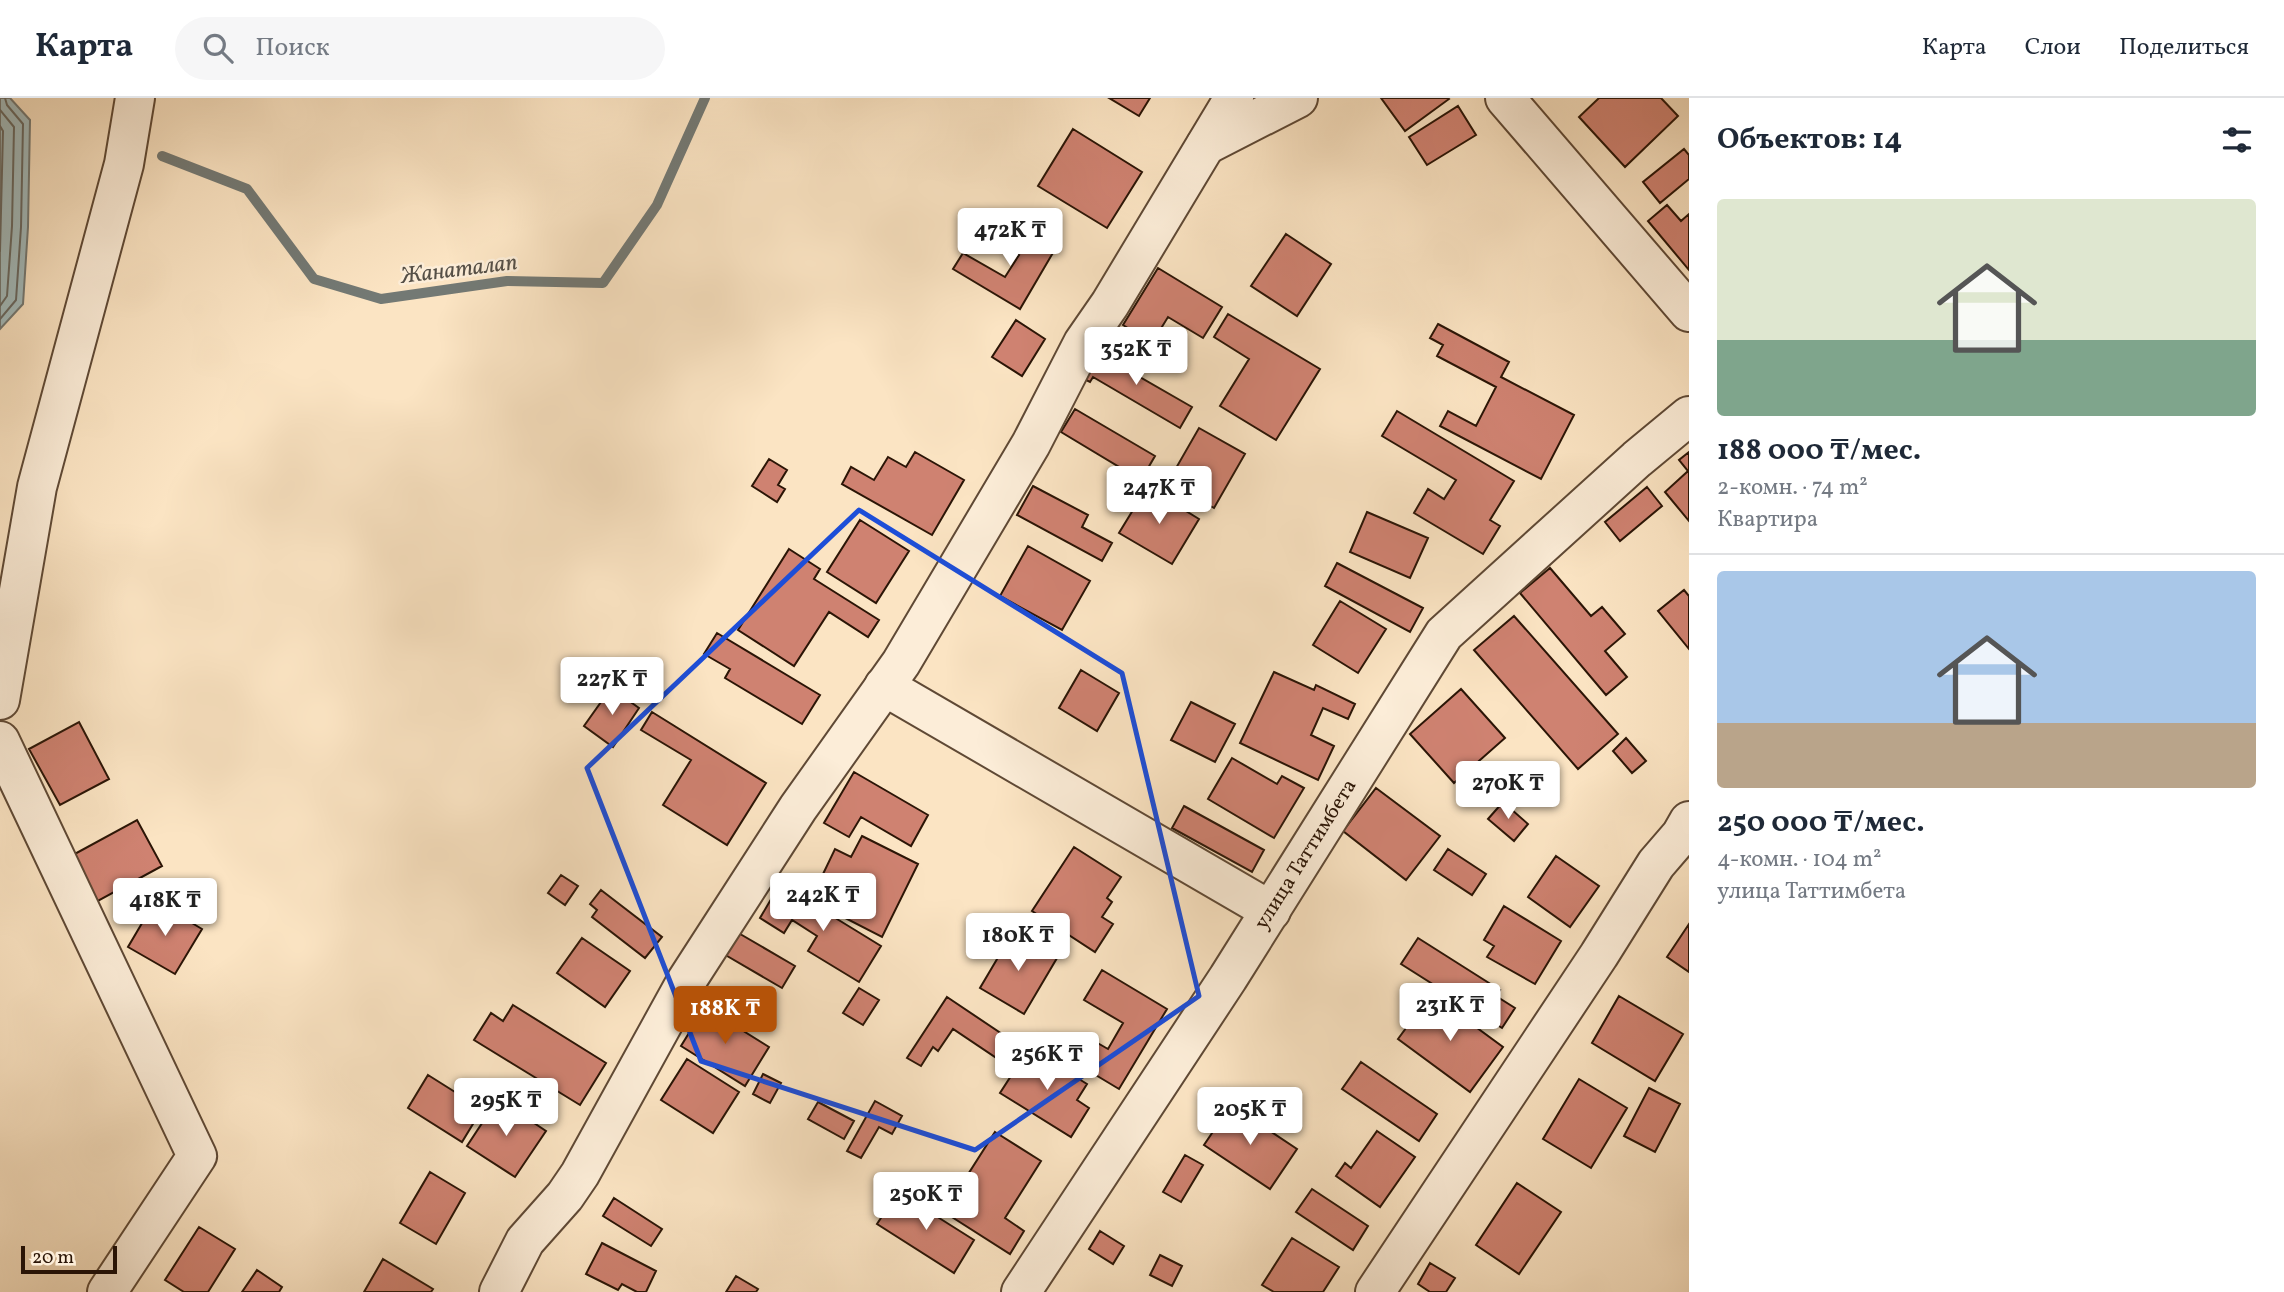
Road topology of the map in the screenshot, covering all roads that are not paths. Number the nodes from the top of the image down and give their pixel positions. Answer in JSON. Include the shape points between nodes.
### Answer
{"nodes":[{"id":1,"x":135,"y":98,"type":"edge"},
{"id":2,"x":1234,"y":98,"type":"edge"},
{"id":3,"x":1298,"y":98,"type":"edge"},
{"id":4,"x":1510,"y":100,"type":"edge"},
{"id":5,"x":1206,"y":145,"type":"junction"},
{"id":6,"x":1689,"y":312,"type":"edge"},
{"id":7,"x":1689,"y":416,"type":"edge"},
{"id":8,"x":884,"y":686,"type":"junction"},
{"id":9,"x":0,"y":700,"type":"edge"},
{"id":10,"x":0,"y":741,"type":"edge"},
{"id":11,"x":1689,"y":821,"type":"edge"},
{"id":12,"x":1271,"y":911,"type":"junction"},
{"id":13,"x":107,"y":1292,"type":"edge"},
{"id":14,"x":499,"y":1292,"type":"edge"},
{"id":15,"x":1021,"y":1292,"type":"edge"},
{"id":16,"x":1375,"y":1292,"type":"edge"}],
"edges":[{"from":1,"to":9,"type":"street","via":[[124,164],[37,487]]},
{"from":2,"to":5,"type":"street"},
{"from":3,"to":5,"type":"street"},
{"from":4,"to":6,"type":"street"},
{"from":5,"to":8,"type":"street","via":[[1083,343],[1031,444]]},
{"from":7,"to":12,"type":"street","name":"улица Таттимбета","via":[[1444,634]]},
{"from":8,"to":12,"type":"street"},
{"from":8,"to":14,"type":"street","via":[[798,808],[687,980],[580,1174],[525,1241]]},
{"from":10,"to":13,"type":"street","via":[[197,1156]]},
{"from":11,"to":16,"type":"street"},
{"from":12,"to":15,"type":"street","name":"улица Таттимбета"}]}
